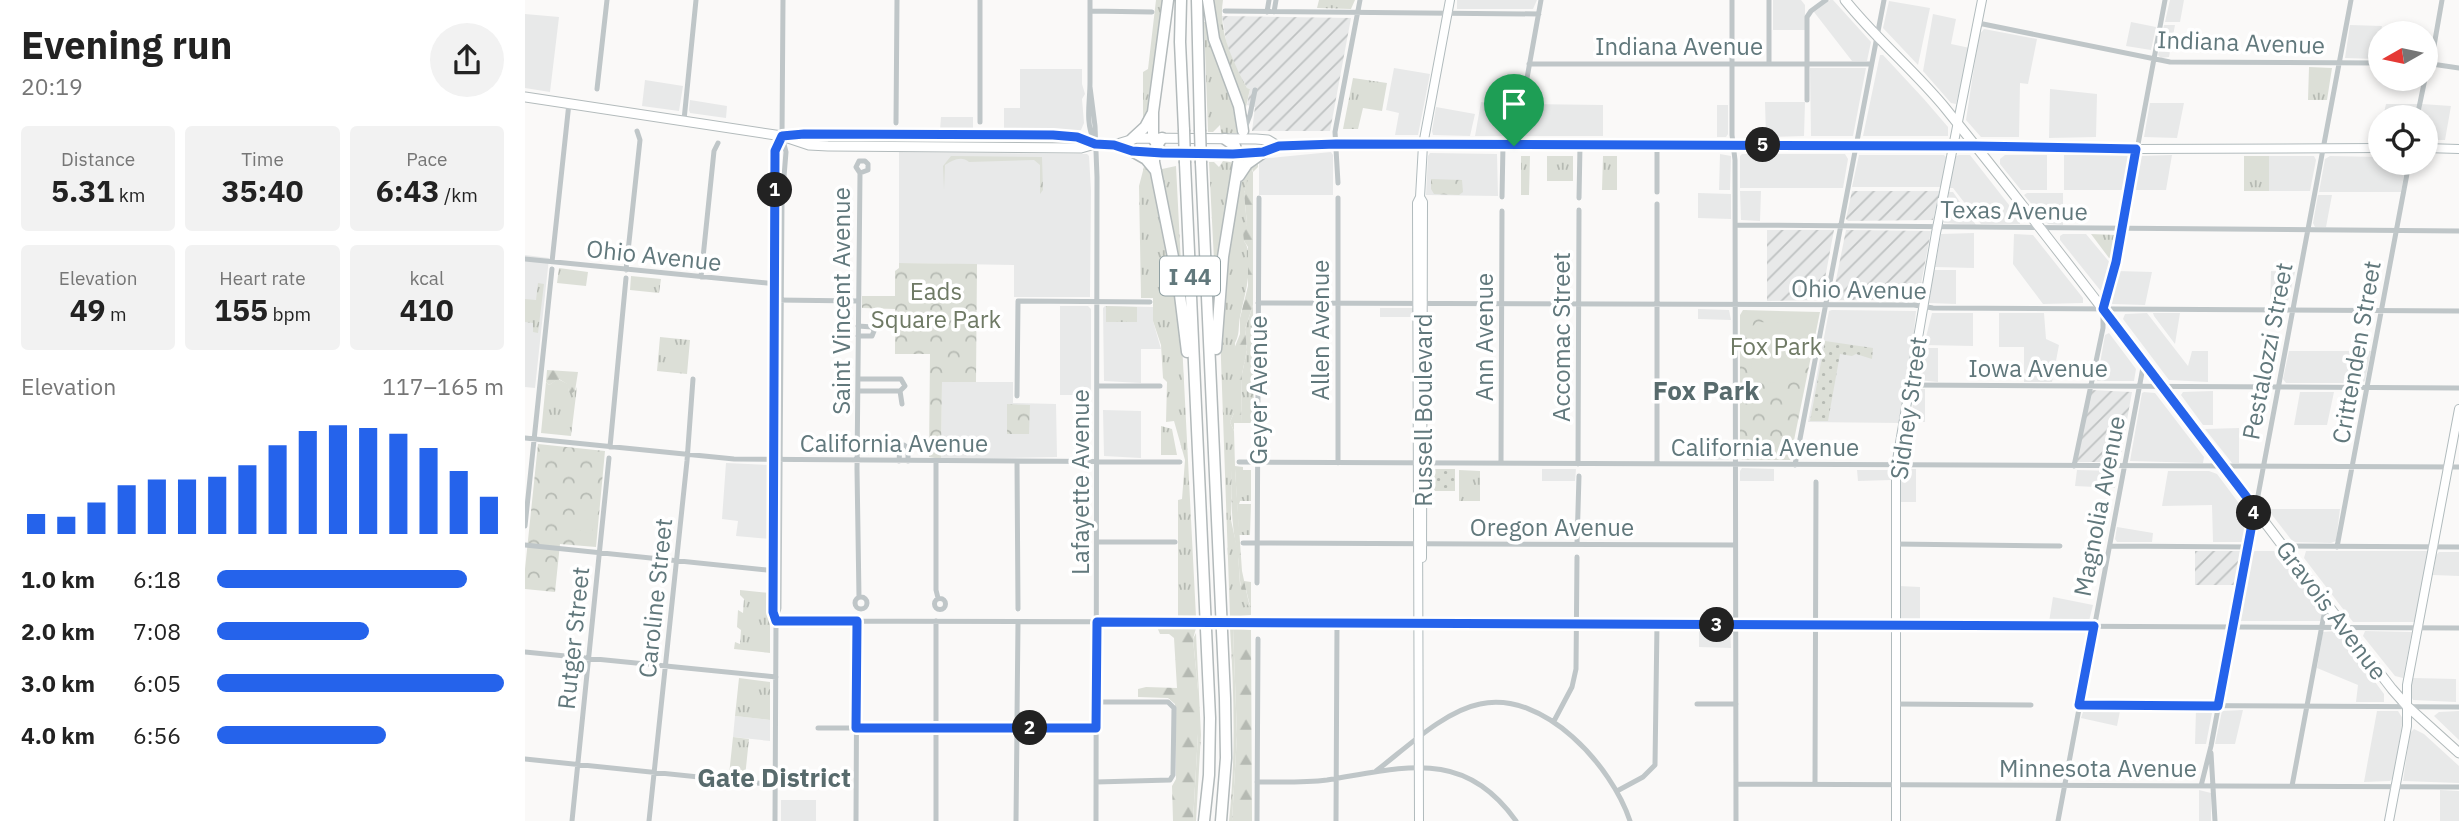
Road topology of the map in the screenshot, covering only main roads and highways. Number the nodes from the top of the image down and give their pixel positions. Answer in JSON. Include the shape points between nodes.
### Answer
{"nodes":[{"id":1,"x":1168,"y":0,"type":"edge"},
{"id":2,"x":1181,"y":0,"type":"edge"},
{"id":3,"x":1197,"y":0,"type":"edge"},
{"id":4,"x":1208,"y":0,"type":"edge"},
{"id":5,"x":1450,"y":0,"type":"edge"},
{"id":6,"x":1845,"y":0,"type":"edge"},
{"id":7,"x":1982,"y":0,"type":"edge"},
{"id":8,"x":525,"y":97,"type":"edge"},
{"id":9,"x":1153,"y":112,"type":"junction"},
{"id":10,"x":1958,"y":125,"type":"junction"},
{"id":11,"x":1225,"y":139,"type":"joint"},
{"id":12,"x":1240,"y":143,"type":"junction"},
{"id":13,"x":1132,"y":145,"type":"junction"},
{"id":14,"x":1157,"y":145,"type":"junction"},
{"id":15,"x":1423,"y":145,"type":"junction"},
{"id":16,"x":1279,"y":146,"type":"junction"},
{"id":17,"x":1954,"y":146,"type":"junction"},
{"id":18,"x":1975,"y":146,"type":"junction"},
{"id":19,"x":2368,"y":148,"type":"edge"},
{"id":20,"x":2438,"y":148,"type":"edge"},
{"id":21,"x":2459,"y":149,"type":"edge"},
{"id":22,"x":1263,"y":152,"type":"junction"},
{"id":23,"x":1157,"y":172,"type":"junction"},
{"id":24,"x":1235,"y":182,"type":"junction"},
{"id":25,"x":1210,"y":368,"type":"junction"},
{"id":26,"x":1195,"y":389,"type":"junction"},
{"id":27,"x":2459,"y":409,"type":"edge"},
{"id":28,"x":2407,"y":706,"type":"junction"},
{"id":29,"x":2459,"y":753,"type":"edge"},
{"id":30,"x":1204,"y":821,"type":"edge"},
{"id":31,"x":1221,"y":821,"type":"edge"},
{"id":32,"x":1419,"y":821,"type":"edge"},
{"id":33,"x":1896,"y":821,"type":"edge"},
{"id":34,"x":2389,"y":821,"type":"edge"}],
"edges":[{"from":1,"to":9,"type":"highway"},
{"from":2,"to":26,"type":"highway","number":"I 44","bridge":true},
{"from":3,"to":25,"type":"highway","number":"I 44","bridge":true},
{"from":4,"to":12,"type":"highway","via":[[1214,39],[1239,106]]},
{"from":5,"to":15,"type":"main road","name":"Russell Boulevard"},
{"from":6,"to":10,"type":"main road","name":"Gravois Avenue"},
{"from":7,"to":10,"type":"main road","name":"Sidney Street"},
{"from":8,"to":13,"type":"main road","via":[[782,136],[809,145]]},
{"from":9,"to":13,"type":"highway"},
{"from":9,"to":14,"type":"highway"},
{"from":10,"to":17,"type":"main road","name":"Sidney Street"},
{"from":10,"to":18,"type":"main road","name":"Gravois Avenue"},
{"from":11,"to":12,"type":"highway"},
{"from":11,"to":14,"type":"main road"},
{"from":12,"to":14,"type":"main road","via":[[1225,154]]},
{"from":12,"to":16,"type":"main road","via":[[1268,140]]},
{"from":12,"to":22,"type":"main road"},
{"from":12,"to":24,"type":"highway"},
{"from":13,"to":14,"type":"main road"},
{"from":13,"to":14,"type":"main road"},
{"from":13,"to":23,"type":"highway"},
{"from":14,"to":23,"type":"highway"},
{"from":15,"to":16,"type":"main road"},
{"from":15,"to":17,"type":"main road"},
{"from":15,"to":32,"type":"main road","name":"Russell Boulevard","via":[[1417,203]]},
{"from":16,"to":22,"type":"main road"},
{"from":17,"to":18,"type":"main road"},
{"from":17,"to":33,"type":"main road","name":"Sidney Street","via":[[1896,466]]},
{"from":18,"to":19,"type":"main road"},
{"from":18,"to":28,"type":"main road","name":"Gravois Avenue"},
{"from":20,"to":21,"type":"main road"},
{"from":22,"to":24,"type":"highway","via":[[1245,166]]},
{"from":23,"to":26,"type":"highway"},
{"from":24,"to":25,"type":"highway"},
{"from":25,"to":31,"type":"highway","number":"I 44","via":[[1226,718]]},
{"from":26,"to":30,"type":"highway","number":"I 44","via":[[1210,718]]},
{"from":27,"to":28,"type":"main road"},
{"from":28,"to":29,"type":"main road","name":"Gravois Avenue"},
{"from":28,"to":34,"type":"main road"}]}
